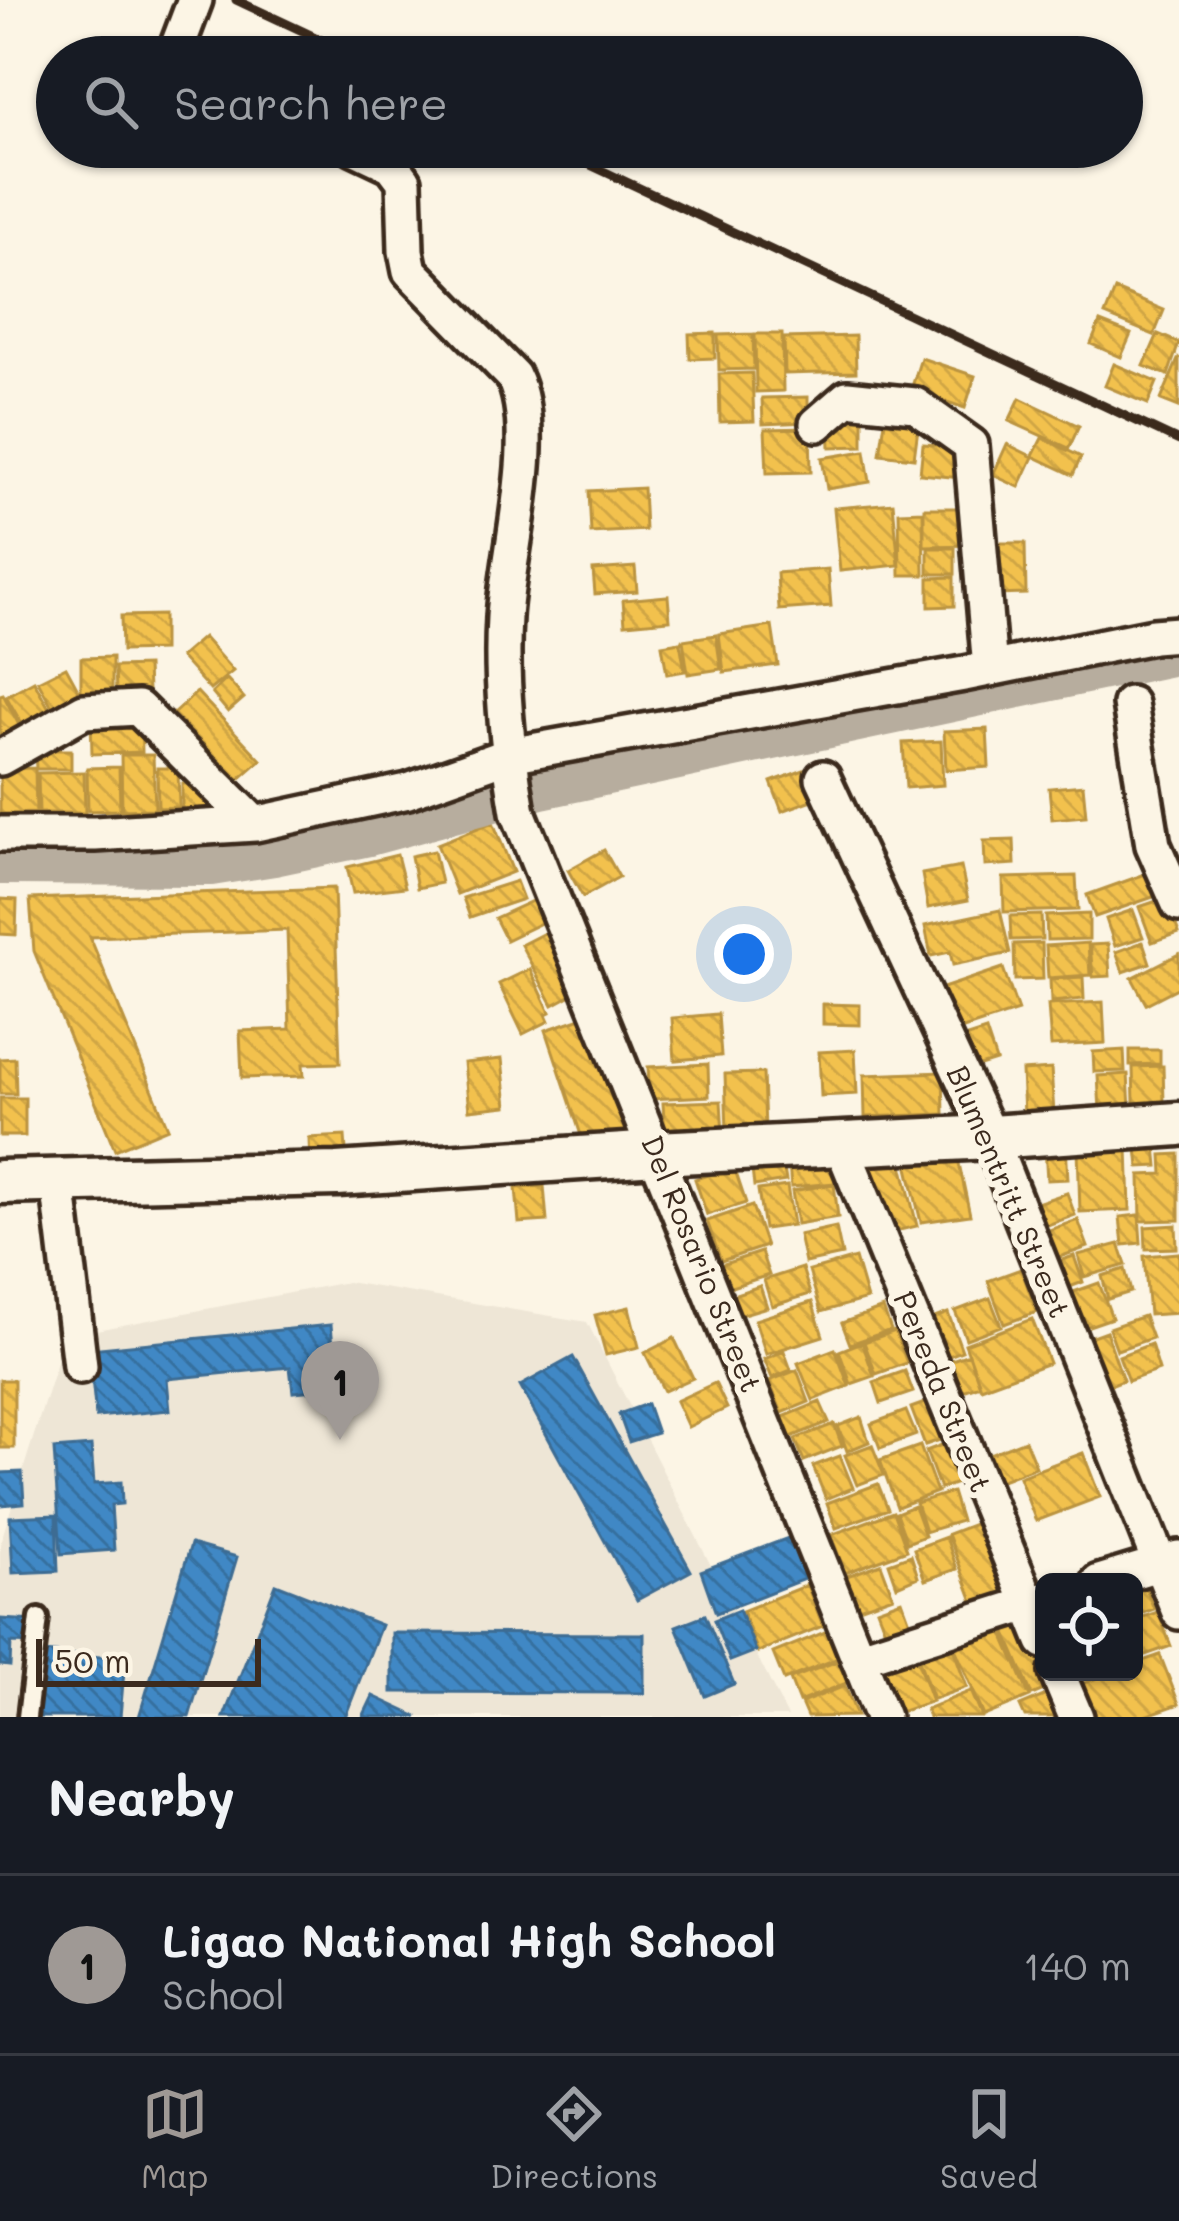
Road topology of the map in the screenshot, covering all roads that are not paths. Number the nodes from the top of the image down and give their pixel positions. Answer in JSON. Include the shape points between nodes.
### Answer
{"nodes":[{"id":1,"x":195,"y":0,"type":"edge"},
{"id":2,"x":181,"y":36,"type":"edge"},
{"id":3,"x":394,"y":168,"type":"edge"},
{"id":4,"x":817,"y":424,"type":"dead end"},
{"id":5,"x":1179,"y":634,"type":"edge"},
{"id":6,"x":990,"y":669,"type":"junction"},
{"id":7,"x":1130,"y":704,"type":"dead end"},
{"id":8,"x":0,"y":758,"type":"edge"},
{"id":9,"x":509,"y":760,"type":"junction"},
{"id":10,"x":823,"y":778,"type":"dead end"},
{"id":11,"x":255,"y":824,"type":"junction"},
{"id":12,"x":0,"y":834,"type":"edge"},
{"id":13,"x":1179,"y":904,"type":"edge"},
{"id":14,"x":1179,"y":1124,"type":"edge"},
{"id":15,"x":990,"y":1137,"type":"junction"},
{"id":16,"x":841,"y":1144,"type":"junction"},
{"id":17,"x":656,"y":1153,"type":"junction"},
{"id":18,"x":58,"y":1180,"type":"junction"},
{"id":19,"x":0,"y":1182,"type":"edge"},
{"id":20,"x":80,"y":1366,"type":"dead end"},
{"id":21,"x":1169,"y":1561,"type":"edge"},
{"id":22,"x":1129,"y":1573,"type":"edge"},
{"id":23,"x":1035,"y":1599,"type":"edge"},
{"id":24,"x":1035,"y":1601,"type":"edge"},
{"id":25,"x":1179,"y":1612,"type":"edge"},
{"id":26,"x":39,"y":1618,"type":"dead end"},
{"id":27,"x":858,"y":1658,"type":"junction"},
{"id":28,"x":1061,"y":1681,"type":"edge"},
{"id":29,"x":28,"y":1717,"type":"edge"},
{"id":30,"x":882,"y":1717,"type":"edge"},
{"id":31,"x":1076,"y":1717,"type":"edge"}],
"edges":[{"from":1,"to":2,"type":"street"},
{"from":3,"to":9,"type":"street","name":"Del Rosario Street","via":[[404,181],[410,271],[521,393],[526,436],[502,672]]},
{"from":4,"to":6,"type":"street","via":[[847,398],[915,404],[971,445]]},
{"from":5,"to":6,"type":"street"},
{"from":6,"to":9,"type":"street"},
{"from":7,"to":13,"type":"street","via":[[1153,845]]},
{"from":8,"to":11,"type":"street","via":[[83,711],[138,708]]},
{"from":9,"to":11,"type":"street"},
{"from":9,"to":17,"type":"street","name":"Del Rosario Street","via":[[518,812]]},
{"from":10,"to":15,"type":"street","name":"Blumentritt Street"},
{"from":11,"to":12,"type":"street"},
{"from":14,"to":15,"type":"street"},
{"from":15,"to":16,"type":"street"},
{"from":15,"to":21,"type":"street","name":"Blumentritt Street"},
{"from":16,"to":17,"type":"street"},
{"from":16,"to":23,"type":"street","name":"Pereda Street"},
{"from":17,"to":18,"type":"street","via":[[337,1174]]},
{"from":17,"to":27,"type":"street","name":"Del Rosario Street"},
{"from":18,"to":19,"type":"street"},
{"from":18,"to":20,"type":"street"},
{"from":21,"to":22,"type":"street"},
{"from":21,"to":25,"type":"street","name":"Blumentritt Street"},
{"from":24,"to":27,"type":"street"},
{"from":26,"to":29,"type":"lane"},
{"from":27,"to":30,"type":"street","name":"Del Rosario Street"},
{"from":28,"to":31,"type":"street"}]}
